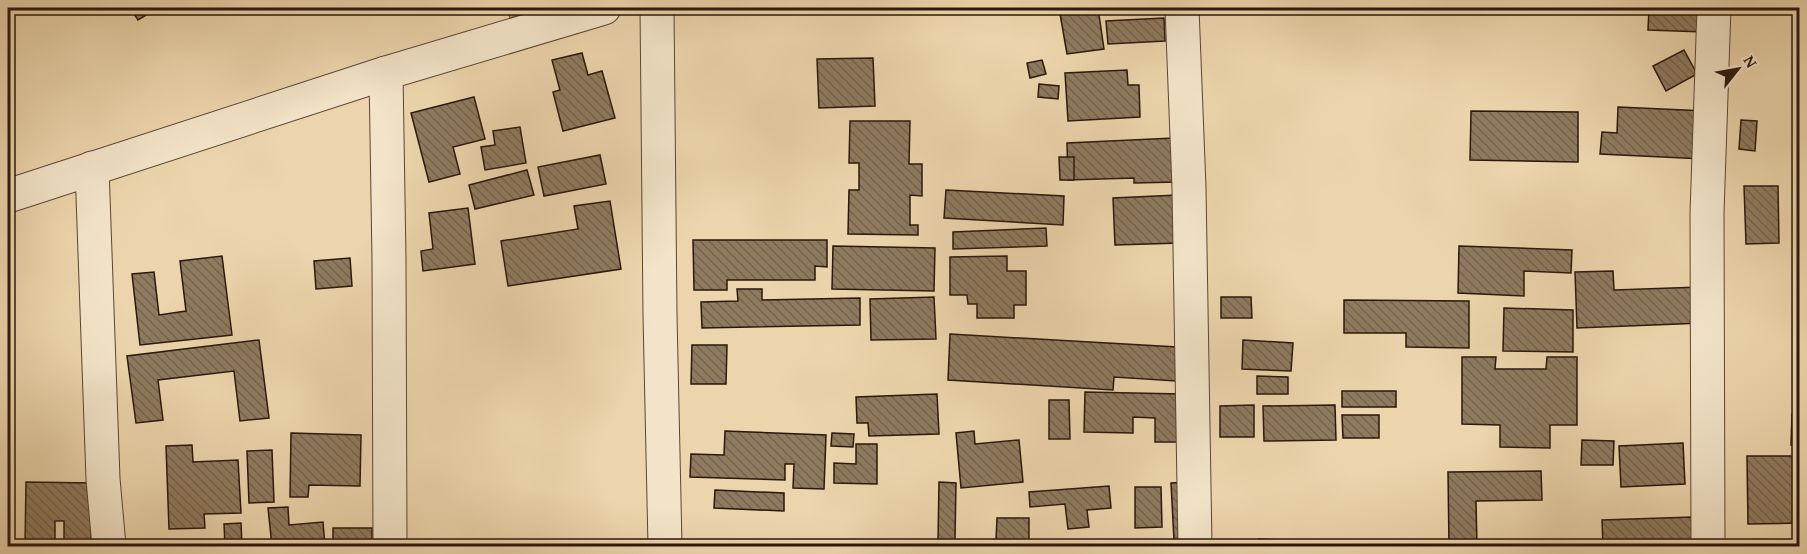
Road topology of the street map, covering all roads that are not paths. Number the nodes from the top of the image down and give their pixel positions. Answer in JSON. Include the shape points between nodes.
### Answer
{"nodes":[{"id":1,"x":604,"y":8,"type":"edge"},
{"id":2,"x":657,"y":8,"type":"edge"},
{"id":3,"x":1182,"y":8,"type":"edge"},
{"id":4,"x":1714,"y":8,"type":"edge"},
{"id":5,"x":386,"y":73,"type":"junction"},
{"id":6,"x":92,"y":168,"type":"junction"},
{"id":7,"x":8,"y":196,"type":"edge"},
{"id":8,"x":109,"y":546,"type":"edge"},
{"id":9,"x":390,"y":546,"type":"edge"},
{"id":10,"x":665,"y":546,"type":"edge"},
{"id":11,"x":1195,"y":546,"type":"edge"},
{"id":12,"x":1708,"y":546,"type":"edge"}],
"edges":[{"from":1,"to":5,"type":"street"},
{"from":2,"to":10,"type":"street"},
{"from":3,"to":11,"type":"street"},
{"from":4,"to":12,"type":"street","via":[[1707,213]]},
{"from":5,"to":6,"type":"street"},
{"from":5,"to":9,"type":"street"},
{"from":6,"to":7,"type":"street"},
{"from":6,"to":8,"type":"street"}]}
